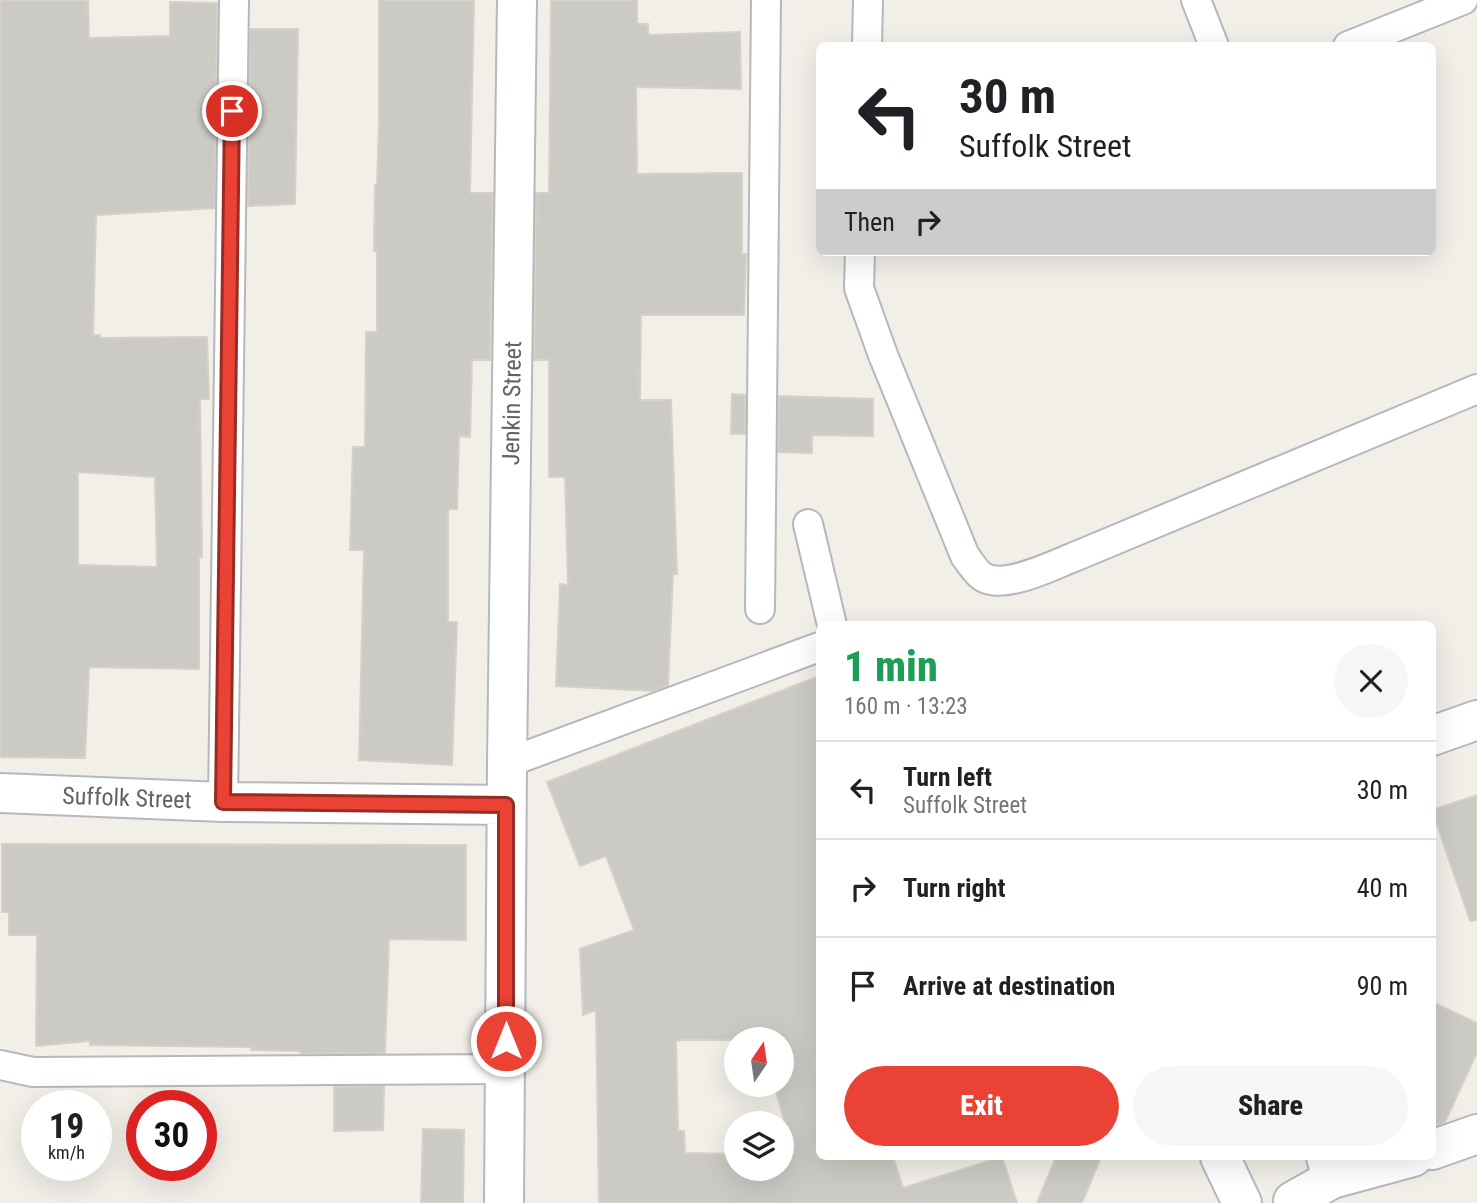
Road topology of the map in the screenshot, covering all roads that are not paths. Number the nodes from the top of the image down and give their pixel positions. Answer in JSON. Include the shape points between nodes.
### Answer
{"nodes":[{"id":1,"x":234,"y":0,"type":"edge"},
{"id":2,"x":517,"y":0,"type":"edge"},
{"id":3,"x":765,"y":0,"type":"edge"},
{"id":4,"x":869,"y":0,"type":"edge"},
{"id":5,"x":1196,"y":0,"type":"edge"},
{"id":6,"x":1463,"y":0,"type":"edge"},
{"id":7,"x":867,"y":42,"type":"edge"},
{"id":8,"x":1212,"y":42,"type":"edge"},
{"id":9,"x":1358,"y":42,"type":"edge"},
{"id":10,"x":861,"y":256,"type":"edge"},
{"id":11,"x":1477,"y":388,"type":"edge"},
{"id":12,"x":808,"y":524,"type":"dead end"},
{"id":13,"x":760,"y":609,"type":"dead end"},
{"id":14,"x":831,"y":621,"type":"edge"},
{"id":15,"x":816,"y":648,"type":"edge"},
{"id":16,"x":1477,"y":720,"type":"edge"},
{"id":17,"x":1436,"y":735,"type":"edge"},
{"id":18,"x":507,"y":763,"type":"junction"},
{"id":19,"x":0,"y":793,"type":"edge"},
{"id":20,"x":223,"y":802,"type":"junction"},
{"id":21,"x":506,"y":805,"type":"junction"},
{"id":22,"x":0,"y":1065,"type":"edge"},
{"id":23,"x":506,"y":1069,"type":"junction"},
{"id":24,"x":1477,"y":1134,"type":"edge"},
{"id":25,"x":1436,"y":1149,"type":"edge"},
{"id":26,"x":1221,"y":1160,"type":"edge"},
{"id":27,"x":1390,"y":1160,"type":"edge"},
{"id":28,"x":1329,"y":1168,"type":"edge"},
{"id":29,"x":1291,"y":1202,"type":"edge"},
{"id":30,"x":505,"y":1203,"type":"edge"},
{"id":31,"x":1242,"y":1203,"type":"edge"}],
"edges":[{"from":1,"to":20,"type":"lane"},
{"from":2,"to":18,"type":"street","name":"Jenkin Street"},
{"from":3,"to":13,"type":"lane"},
{"from":4,"to":7,"type":"lane"},
{"from":5,"to":8,"type":"lane"},
{"from":6,"to":9,"type":"lane"},
{"from":10,"to":11,"type":"lane","via":[[859,288],[965,556],[984,577],[1001,581],[1074,557]]},
{"from":12,"to":14,"type":"lane"},
{"from":15,"to":18,"type":"lane"},
{"from":16,"to":17,"type":"street"},
{"from":18,"to":21,"type":"street","name":"Jenkin Street"},
{"from":19,"to":20,"type":"street","name":"Suffolk Street"},
{"from":20,"to":21,"type":"street","name":"Suffolk Street"},
{"from":21,"to":23,"type":"street","name":"Jenkin Street"},
{"from":22,"to":23,"type":"lane","via":[[33,1072]]},
{"from":23,"to":30,"type":"street","name":"Jenkin Street"},
{"from":24,"to":25,"type":"street"},
{"from":26,"to":31,"type":"street"},
{"from":27,"to":28,"type":"street"},
{"from":28,"to":29,"type":"street"}]}
